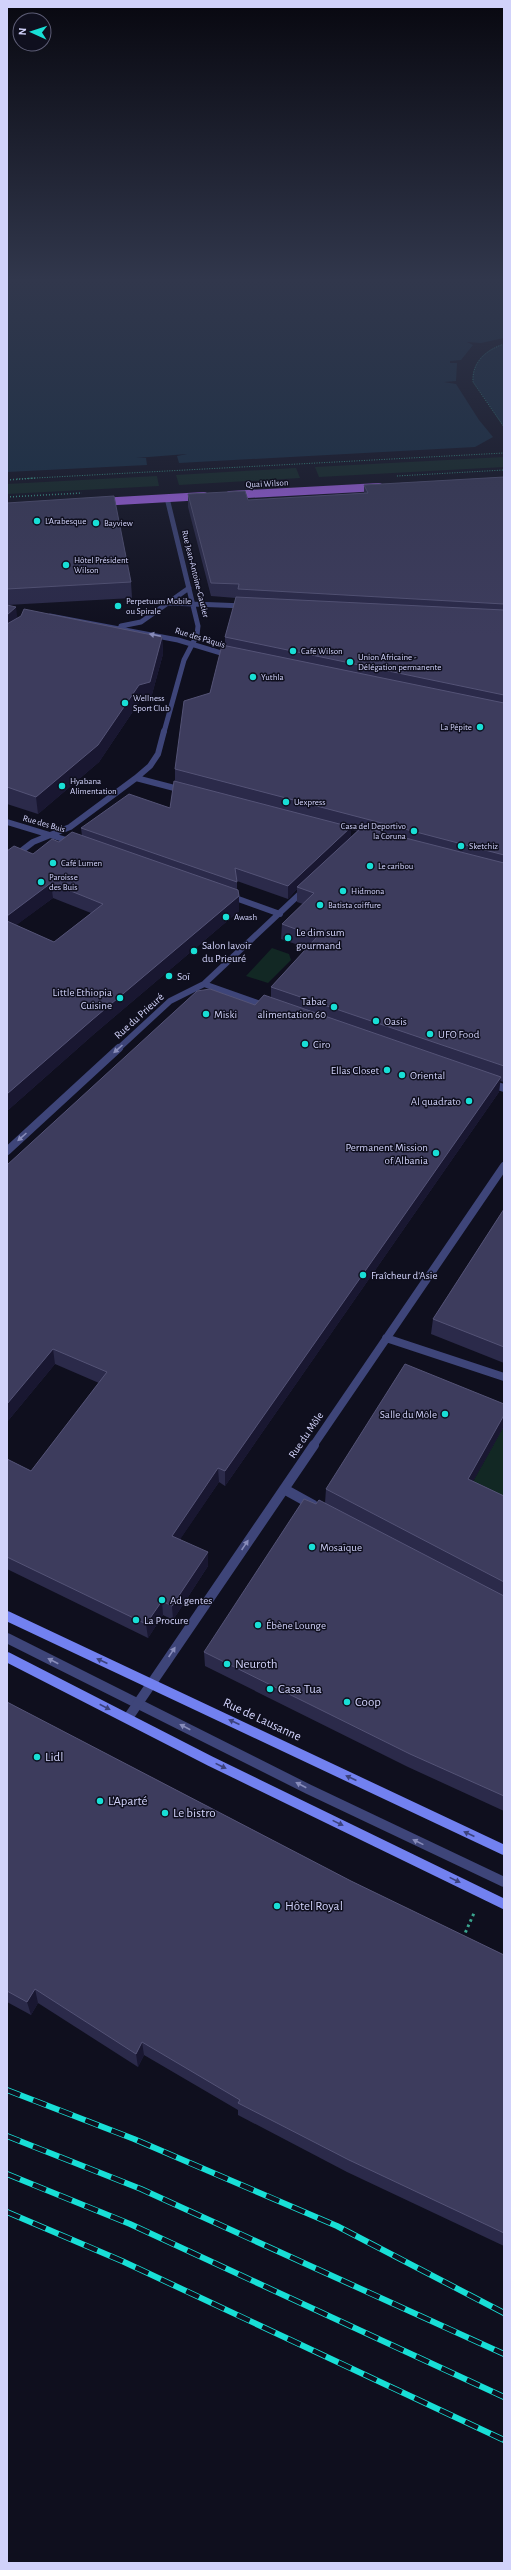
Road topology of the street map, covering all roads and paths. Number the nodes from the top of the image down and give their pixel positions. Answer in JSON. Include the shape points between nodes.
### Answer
{"nodes":[{"id":1,"x":484,"y":398,"type":"edge"},
{"id":2,"x":504,"y":427,"type":"edge"},
{"id":3,"x":504,"y":453,"type":"edge"},
{"id":4,"x":7,"y":480,"type":"edge"},
{"id":5,"x":385,"y":486,"type":"edge"},
{"id":6,"x":219,"y":495,"type":"edge"},
{"id":7,"x":211,"y":496,"type":"edge"},
{"id":8,"x":167,"y":498,"type":"junction"},
{"id":9,"x":89,"y":502,"type":"edge"},
{"id":10,"x":189,"y":588,"type":"junction"},
{"id":11,"x":169,"y":603,"type":"junction"},
{"id":12,"x":192,"y":604,"type":"junction"},
{"id":13,"x":254,"y":607,"type":"edge"},
{"id":14,"x":45,"y":616,"type":"edge"},
{"id":15,"x":114,"y":626,"type":"junction"},
{"id":16,"x":193,"y":645,"type":"junction"},
{"id":17,"x":235,"y":657,"type":"edge"},
{"id":18,"x":136,"y":778,"type":"junction"},
{"id":19,"x":187,"y":792,"type":"edge"},
{"id":20,"x":7,"y":822,"type":"edge"},
{"id":21,"x":52,"y":834,"type":"junction"},
{"id":22,"x":84,"y":845,"type":"edge"},
{"id":23,"x":7,"y":862,"type":"edge"},
{"id":24,"x":308,"y":886,"type":"edge"},
{"id":25,"x":224,"y":894,"type":"edge"},
{"id":26,"x":280,"y":914,"type":"junction"},
{"id":27,"x":204,"y":984,"type":"junction"},
{"id":28,"x":272,"y":1008,"type":"edge"},
{"id":29,"x":482,"y":1080,"type":"edge"},
{"id":30,"x":504,"y":1088,"type":"edge"},
{"id":31,"x":7,"y":1151,"type":"edge"},
{"id":32,"x":504,"y":1166,"type":"edge"},
{"id":33,"x":386,"y":1338,"type":"junction"},
{"id":34,"x":504,"y":1377,"type":"edge"},
{"id":35,"x":284,"y":1489,"type":"junction"},
{"id":36,"x":321,"y":1510,"type":"edge"},
{"id":37,"x":7,"y":1616,"type":"edge"},
{"id":38,"x":7,"y":1638,"type":"edge"},
{"id":39,"x":7,"y":1657,"type":"edge"},
{"id":40,"x":150,"y":1684,"type":"junction"},
{"id":41,"x":138,"y":1704,"type":"junction"},
{"id":42,"x":128,"y":1718,"type":"junction"},
{"id":43,"x":504,"y":1850,"type":"edge"},
{"id":44,"x":504,"y":1882,"type":"edge"},
{"id":45,"x":504,"y":1904,"type":"edge"},
{"id":46,"x":475,"y":1910,"type":"dead end"},
{"id":47,"x":463,"y":1939,"type":"edge"}],
"edges":[{"from":1,"to":2,"type":"path"},
{"from":3,"to":4,"type":"path","name":"Quai Wilson"},
{"from":5,"to":6,"type":"main road","name":"Quai Wilson"},
{"from":7,"to":8,"type":"main road"},
{"from":8,"to":9,"type":"main road"},
{"from":8,"to":10,"type":"street","name":"Rue Jean-Antoine-Gautier"},
{"from":10,"to":11,"type":"street"},
{"from":10,"to":12,"type":"street","name":"Rue Jean-Antoine-Gautier"},
{"from":11,"to":12,"type":"street"},
{"from":11,"to":15,"type":"street","via":[[141,622]]},
{"from":12,"to":13,"type":"street"},
{"from":12,"to":16,"type":"street","name":"Rue Jean-Antoine-Gautier","via":[[198,626]]},
{"from":14,"to":15,"type":"street","name":"Rue des Pâquis","via":[[68,617]]},
{"from":16,"to":15,"type":"street","name":"Rue des Pâquis","one_way":true},
{"from":16,"to":17,"type":"street","name":"Rue des Pâquis"},
{"from":16,"to":18,"type":"street","name":"Rue Jean-Antoine-Gautier","via":[[184,660],[158,754],[150,766]]},
{"from":18,"to":19,"type":"street"},
{"from":18,"to":21,"type":"street","name":"Rue Jean-Antoine-Gautier","via":[[70,827]]},
{"from":20,"to":21,"type":"street","name":"Rue des Buis"},
{"from":21,"to":22,"type":"street","name":"Rue des Buis"},
{"from":21,"to":23,"type":"street","name":"Rue Jean-Antoine-Gautier","via":[[34,842]]},
{"from":24,"to":26,"type":"street","name":"Rue du Prieuré"},
{"from":25,"to":26,"type":"street"},
{"from":26,"to":27,"type":"street","name":"Rue du Prieuré"},
{"from":27,"to":28,"type":"street"},
{"from":27,"to":31,"type":"street","name":"Rue du Prieuré","one_way":true,"via":[[170,1001]]},
{"from":29,"to":30,"type":"street"},
{"from":32,"to":33,"type":"street","name":"Rue du Môle"},
{"from":33,"to":34,"type":"street"},
{"from":33,"to":35,"type":"street","name":"Rue du Môle"},
{"from":35,"to":36,"type":"street"},
{"from":40,"to":35,"type":"street","name":"Rue du Môle","one_way":true},
{"from":40,"to":37,"type":"main road","name":"Rue de Lausanne","one_way":true},
{"from":41,"to":38,"type":"street","one_way":true},
{"from":39,"to":42,"type":"main road","one_way":true},
{"from":40,"to":41,"type":"street","name":"Rue du Môle"},
{"from":43,"to":40,"type":"main road","name":"Rue de Lausanne","one_way":true},
{"from":41,"to":42,"type":"street","name":"Rue du Môle"},
{"from":44,"to":41,"type":"street","one_way":true,"via":[[308,1789]]},
{"from":42,"to":45,"type":"main road","one_way":true,"via":[[291,1801]]},
{"from":46,"to":47,"type":"path"}]}
